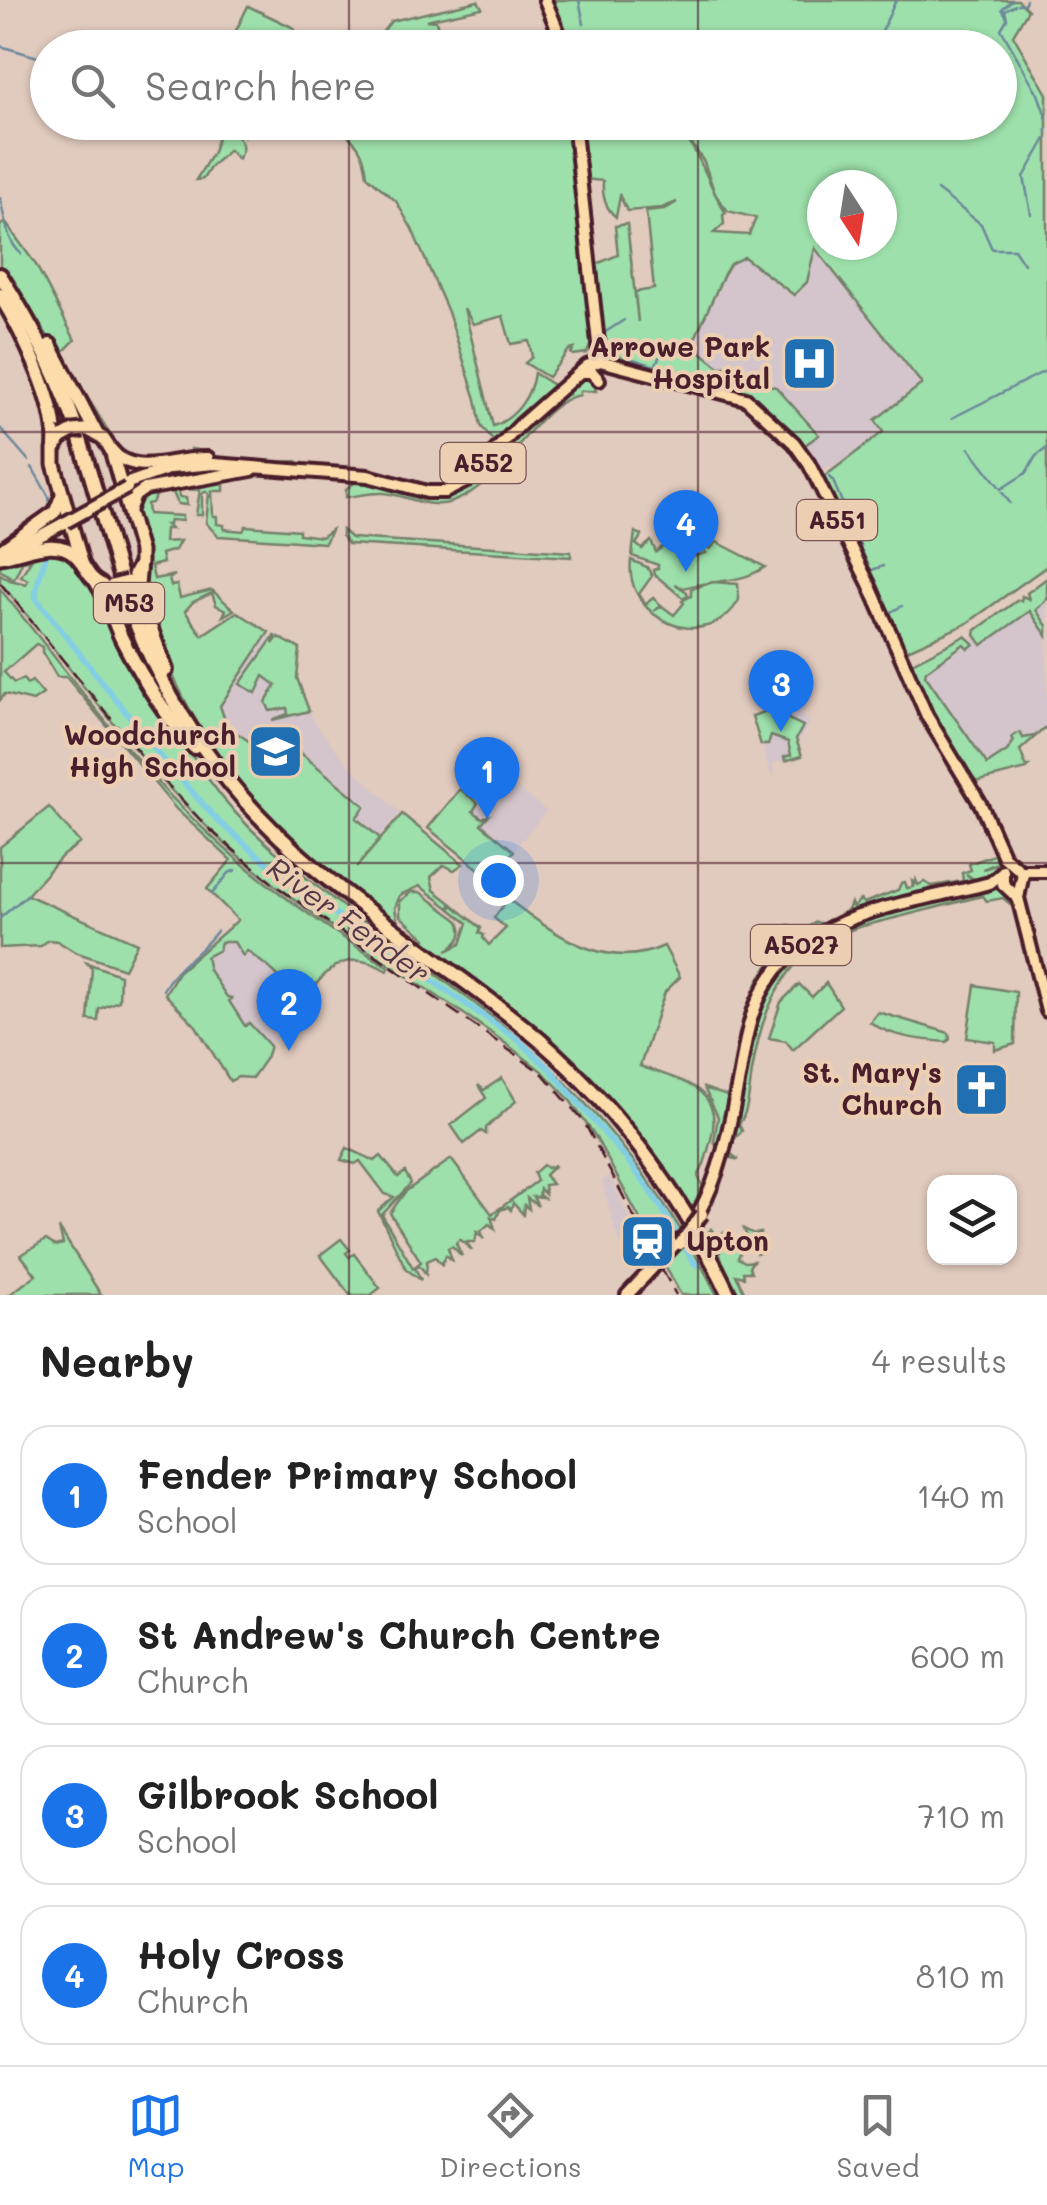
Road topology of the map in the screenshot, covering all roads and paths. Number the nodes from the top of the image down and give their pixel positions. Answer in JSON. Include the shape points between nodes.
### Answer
{"nodes":[{"id":1,"x":545,"y":0,"type":"edge"},
{"id":2,"x":558,"y":30,"type":"edge"},
{"id":3,"x":576,"y":140,"type":"edge"},
{"id":4,"x":0,"y":274,"type":"edge"},
{"id":5,"x":0,"y":291,"type":"edge"},
{"id":6,"x":599,"y":334,"type":"junction"},
{"id":7,"x":600,"y":361,"type":"junction"},
{"id":8,"x":620,"y":364,"type":"junction"},
{"id":9,"x":580,"y":372,"type":"junction"},
{"id":10,"x":599,"y":380,"type":"dead end"},
{"id":11,"x":569,"y":382,"type":"junction"},
{"id":12,"x":90,"y":432,"type":"junction"},
{"id":13,"x":58,"y":442,"type":"junction"},
{"id":14,"x":111,"y":450,"type":"junction"},
{"id":15,"x":818,"y":457,"type":"dead end"},
{"id":16,"x":274,"y":467,"type":"junction"},
{"id":17,"x":255,"y":468,"type":"junction"},
{"id":18,"x":813,"y":472,"type":"junction"},
{"id":19,"x":309,"y":473,"type":"junction"},
{"id":20,"x":387,"y":481,"type":"junction"},
{"id":21,"x":62,"y":491,"type":"junction"},
{"id":22,"x":129,"y":511,"type":"junction"},
{"id":23,"x":1,"y":553,"type":"edge"},
{"id":24,"x":83,"y":566,"type":"junction"},
{"id":25,"x":139,"y":568,"type":"junction"},
{"id":26,"x":96,"y":583,"type":"junction"},
{"id":27,"x":197,"y":745,"type":"junction"},
{"id":28,"x":1012,"y":872,"type":"junction"},
{"id":29,"x":1042,"y":872,"type":"edge"},
{"id":30,"x":990,"y":882,"type":"junction"},
{"id":31,"x":1006,"y":887,"type":"junction"},
{"id":32,"x":1018,"y":898,"type":"junction"},
{"id":33,"x":1047,"y":1011,"type":"edge"},
{"id":34,"x":630,"y":1295,"type":"edge"},
{"id":35,"x":726,"y":1295,"type":"edge"}],
"edges":[{"from":1,"to":2,"type":"main road"},
{"from":3,"to":6,"type":"main road"},
{"from":4,"to":12,"type":"highway","via":[[50,346]]},
{"from":4,"to":27,"type":"highway","number":"M53","via":[[58,380],[137,624]]},
{"from":5,"to":13,"type":"highway"},
{"from":5,"to":27,"type":"highway","number":"M53","via":[[66,419],[140,649]]},
{"from":6,"to":7,"type":"main road"},
{"from":6,"to":8,"type":"main road","via":[[605,352]]},
{"from":6,"to":11,"type":"main road","via":[[594,352]]},
{"from":7,"to":8,"type":"main road","number":"A551"},
{"from":7,"to":9,"type":"main road","number":"A552"},
{"from":8,"to":18,"type":"main road","number":"A551","via":[[746,399],[794,443]]},
{"from":9,"to":10,"type":"main road"},
{"from":9,"to":11,"type":"main road","number":"A552"},
{"from":11,"to":20,"type":"main road","number":"A552","via":[[454,489],[427,492]]},
{"from":12,"to":13,"type":"highway","bridge":true,"via":[[73,431]]},
{"from":12,"to":14,"type":"highway"},
{"from":13,"to":21,"type":"highway","via":[[54,464]]},
{"from":14,"to":17,"type":"main road","via":[[134,466],[195,457]]},
{"from":14,"to":22,"type":"highway"},
{"from":15,"to":18,"type":"main road"},
{"from":16,"to":17,"type":"main road","number":"A552"},
{"from":16,"to":19,"type":"main road"},
{"from":16,"to":20,"type":"main road","number":"A552"},
{"from":17,"to":19,"type":"main road","number":"A552"},
{"from":17,"to":22,"type":"main road","via":[[143,489]]},
{"from":17,"to":23,"type":"main road","number":"A552","bridge":true,"via":[[185,466],[153,473]]},
{"from":18,"to":28,"type":"main road","number":"A551","via":[[918,698]]},
{"from":19,"to":20,"type":"main road","number":"A552"},
{"from":21,"to":23,"type":"highway","via":[[55,512]]},
{"from":21,"to":24,"type":"highway"},
{"from":22,"to":25,"type":"highway"},
{"from":23,"to":24,"type":"highway","via":[[59,546]]},
{"from":24,"to":26,"type":"highway"},
{"from":25,"to":26,"type":"highway","bridge":true,"via":[[127,582]]},
{"from":25,"to":27,"type":"highway","via":[[140,602]]},
{"from":26,"to":27,"type":"highway","via":[[142,674],[176,727]]},
{"from":27,"to":35,"type":"highway","number":"M53","via":[[337,893],[494,1012],[588,1098],[670,1203]]},
{"from":28,"to":29,"type":"main road"},
{"from":28,"to":30,"type":"main road","number":"A5027"},
{"from":28,"to":31,"type":"main road","via":[[1013,889]]},
{"from":28,"to":32,"type":"main road"},
{"from":30,"to":31,"type":"main road","number":"A5027"},
{"from":30,"to":34,"type":"main road","number":"A5027","bridge":true,"via":[[845,920],[795,951],[774,974],[756,1006],[724,1163],[701,1213]]},
{"from":31,"to":32,"type":"main road"},
{"from":32,"to":33,"type":"main road"}]}
